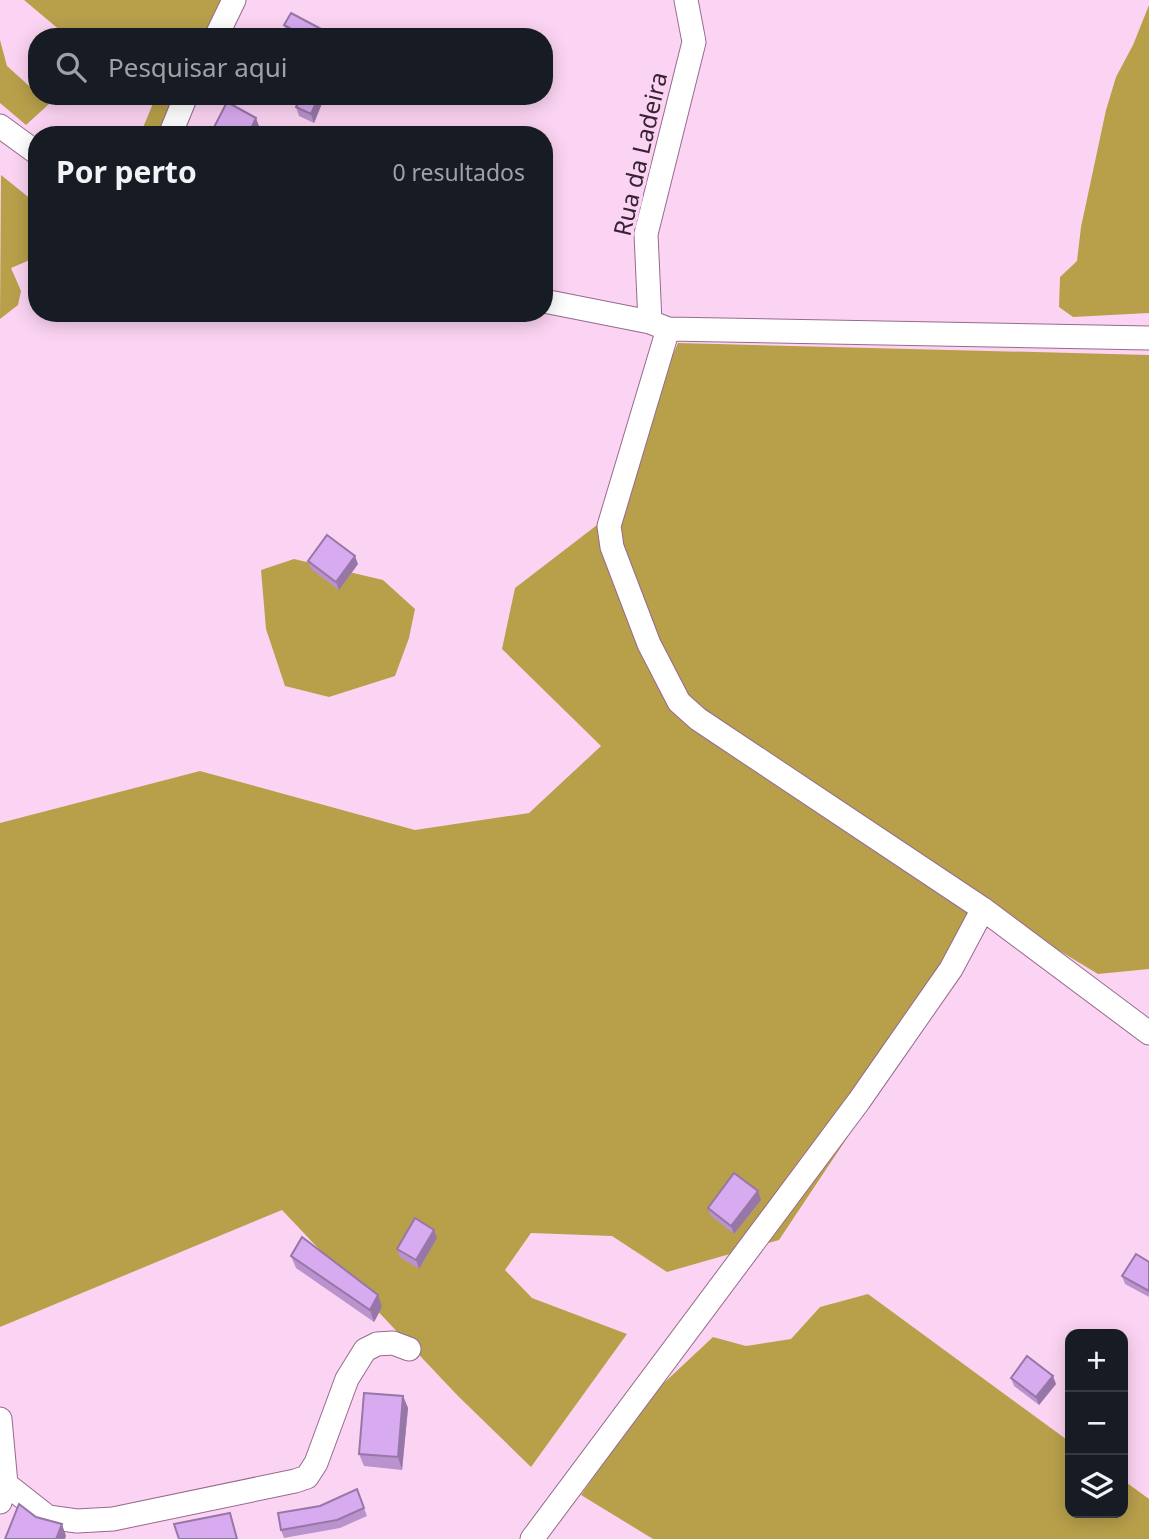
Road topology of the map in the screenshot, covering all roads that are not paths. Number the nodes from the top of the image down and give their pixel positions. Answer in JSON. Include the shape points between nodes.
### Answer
{"nodes":[{"id":1,"x":234,"y":0,"type":"edge"},
{"id":2,"x":686,"y":0,"type":"edge"},
{"id":3,"x":220,"y":28,"type":"edge"},
{"id":4,"x":183,"y":105,"type":"edge"},
{"id":5,"x":0,"y":126,"type":"edge"},
{"id":6,"x":174,"y":126,"type":"edge"},
{"id":7,"x":28,"y":146,"type":"edge"},
{"id":8,"x":553,"y":303,"type":"edge"},
{"id":9,"x":659,"y":325,"type":"junction"},
{"id":10,"x":1149,"y":338,"type":"edge"},
{"id":11,"x":983,"y":909,"type":"junction"},
{"id":12,"x":1149,"y":1034,"type":"edge"},
{"id":13,"x":409,"y":1349,"type":"dead end"},
{"id":14,"x":0,"y":1419,"type":"edge"},
{"id":15,"x":3,"y":1493,"type":"edge"},
{"id":16,"x":532,"y":1539,"type":"edge"}],
"edges":[{"from":1,"to":3,"type":"street"},
{"from":2,"to":9,"type":"street","name":"Rua da Ladeira","via":[[694,42],[646,234]]},
{"from":4,"to":6,"type":"street"},
{"from":5,"to":7,"type":"street"},
{"from":8,"to":9,"type":"street"},
{"from":9,"to":10,"type":"street"},
{"from":9,"to":11,"type":"street","name":"Rua da Ladeira","via":[[609,526],[612,547],[649,644],[679,702]]},
{"from":11,"to":12,"type":"street","name":"Rua da Ladeira"},
{"from":11,"to":16,"type":"street","via":[[951,969],[859,1101]]},
{"from":13,"to":15,"type":"street","via":[[393,1343],[365,1350],[347,1379],[316,1463],[307,1476],[295,1481],[113,1519],[77,1521],[48,1517]]},
{"from":14,"to":15,"type":"street"}]}
